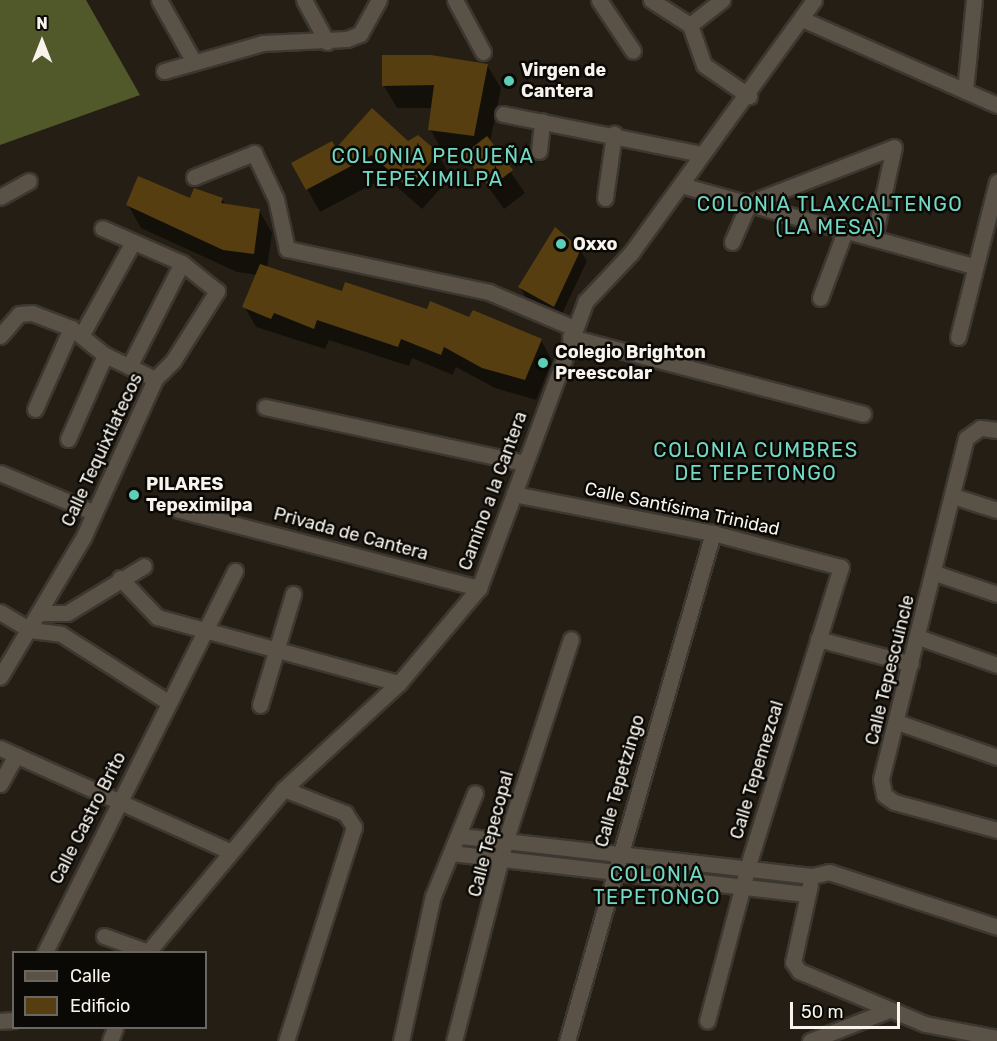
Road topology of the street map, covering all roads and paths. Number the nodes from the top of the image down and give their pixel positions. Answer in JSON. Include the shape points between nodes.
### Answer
{"nodes":[{"id":1,"x":159,"y":0,"type":"edge"},
{"id":2,"x":303,"y":0,"type":"edge"},
{"id":3,"x":379,"y":0,"type":"edge"},
{"id":4,"x":455,"y":0,"type":"edge"},
{"id":5,"x":599,"y":0,"type":"edge"},
{"id":6,"x":651,"y":0,"type":"edge"},
{"id":7,"x":722,"y":0,"type":"edge"},
{"id":8,"x":814,"y":0,"type":"edge"},
{"id":9,"x":974,"y":0,"type":"edge"},
{"id":10,"x":802,"y":19,"type":"junction"},
{"id":11,"x":690,"y":25,"type":"junction"},
{"id":12,"x":327,"y":42,"type":"junction"},
{"id":13,"x":633,"y":51,"type":"dead end"},
{"id":14,"x":483,"y":52,"type":"dead end"},
{"id":15,"x":194,"y":62,"type":"junction"},
{"id":16,"x":164,"y":71,"type":"dead end"},
{"id":17,"x":965,"y":91,"type":"junction"},
{"id":18,"x":749,"y":96,"type":"junction"},
{"id":19,"x":997,"y":105,"type":"edge"},
{"id":20,"x":503,"y":114,"type":"dead end"},
{"id":21,"x":542,"y":121,"type":"junction"},
{"id":22,"x":614,"y":134,"type":"junction"},
{"id":23,"x":539,"y":151,"type":"dead end"},
{"id":24,"x":702,"y":154,"type":"junction"},
{"id":25,"x":194,"y":177,"type":"dead end"},
{"id":26,"x":29,"y":181,"type":"dead end"},
{"id":27,"x":997,"y":182,"type":"edge"},
{"id":28,"x":681,"y":185,"type":"junction"},
{"id":29,"x":0,"y":197,"type":"edge"},
{"id":30,"x":605,"y":198,"type":"dead end"},
{"id":31,"x":749,"y":203,"type":"junction"},
{"id":32,"x":102,"y":228,"type":"dead end"},
{"id":33,"x":845,"y":231,"type":"junction"},
{"id":34,"x":874,"y":238,"type":"junction"},
{"id":35,"x":133,"y":242,"type":"junction"},
{"id":36,"x":732,"y":242,"type":"dead end"},
{"id":37,"x":182,"y":262,"type":"junction"},
{"id":38,"x":974,"y":266,"type":"junction"},
{"id":39,"x":820,"y":298,"type":"dead end"},
{"id":40,"x":77,"y":331,"type":"junction"},
{"id":41,"x":572,"y":333,"type":"junction"},
{"id":42,"x":0,"y":336,"type":"edge"},
{"id":43,"x":958,"y":337,"type":"dead end"},
{"id":44,"x":105,"y":355,"type":"junction"},
{"id":45,"x":130,"y":365,"type":"junction"},
{"id":46,"x":155,"y":379,"type":"junction"},
{"id":47,"x":265,"y":407,"type":"dead end"},
{"id":48,"x":34,"y":409,"type":"dead end"},
{"id":49,"x":862,"y":414,"type":"dead end"},
{"id":50,"x":997,"y":430,"type":"edge"},
{"id":51,"x":68,"y":439,"type":"dead end"},
{"id":52,"x":523,"y":463,"type":"junction"},
{"id":53,"x":0,"y":473,"type":"edge"},
{"id":54,"x":514,"y":494,"type":"junction"},
{"id":55,"x":953,"y":496,"type":"junction"},
{"id":56,"x":179,"y":510,"type":"dead end"},
{"id":57,"x":997,"y":510,"type":"edge"},
{"id":58,"x":93,"y":512,"type":"junction"},
{"id":59,"x":713,"y":533,"type":"junction"},
{"id":60,"x":144,"y":566,"type":"dead end"},
{"id":61,"x":841,"y":567,"type":"joint"},
{"id":62,"x":235,"y":571,"type":"dead end"},
{"id":63,"x":935,"y":573,"type":"junction"},
{"id":64,"x":120,"y":578,"type":"junction"},
{"id":65,"x":479,"y":588,"type":"junction"},
{"id":66,"x":292,"y":594,"type":"dead end"},
{"id":67,"x":997,"y":594,"type":"edge"},
{"id":68,"x":0,"y":612,"type":"edge"},
{"id":69,"x":39,"y":613,"type":"junction"},
{"id":70,"x":30,"y":630,"type":"junction"},
{"id":71,"x":203,"y":632,"type":"junction"},
{"id":72,"x":918,"y":637,"type":"junction"},
{"id":73,"x":571,"y":639,"type":"dead end"},
{"id":74,"x":818,"y":639,"type":"junction"},
{"id":75,"x":277,"y":648,"type":"junction"},
{"id":76,"x":911,"y":664,"type":"junction"},
{"id":77,"x":997,"y":664,"type":"edge"},
{"id":78,"x":0,"y":677,"type":"edge"},
{"id":79,"x":399,"y":682,"type":"junction"},
{"id":80,"x":166,"y":701,"type":"junction"},
{"id":81,"x":260,"y":705,"type":"dead end"},
{"id":82,"x":897,"y":722,"type":"junction"},
{"id":83,"x":0,"y":748,"type":"edge"},
{"id":84,"x":16,"y":755,"type":"junction"},
{"id":85,"x":997,"y":758,"type":"edge"},
{"id":86,"x":0,"y":784,"type":"edge"},
{"id":87,"x":284,"y":789,"type":"junction"},
{"id":88,"x":475,"y":793,"type":"dead end"},
{"id":89,"x":120,"y":799,"type":"junction"},
{"id":90,"x":997,"y":831,"type":"edge"},
{"id":91,"x":461,"y":836,"type":"junction"},
{"id":92,"x":506,"y":839,"type":"junction"},
{"id":93,"x":229,"y":851,"type":"junction"},
{"id":94,"x":451,"y":852,"type":"junction"},
{"id":95,"x":619,"y":852,"type":"junction"},
{"id":96,"x":506,"y":856,"type":"junction"},
{"id":97,"x":748,"y":866,"type":"junction"},
{"id":98,"x":615,"y":869,"type":"junction"},
{"id":99,"x":812,"y":876,"type":"junction"},
{"id":100,"x":744,"y":883,"type":"junction"},
{"id":101,"x":808,"y":894,"type":"junction"},
{"id":102,"x":997,"y":927,"type":"edge"},
{"id":103,"x":104,"y":936,"type":"dead end"},
{"id":104,"x":45,"y":951,"type":"edge"},
{"id":105,"x":145,"y":951,"type":"edge"},
{"id":106,"x":149,"y":951,"type":"edge"},
{"id":107,"x":889,"y":1010,"type":"junction"},
{"id":108,"x":707,"y":1021,"type":"dead end"},
{"id":109,"x":997,"y":1038,"type":"edge"},
{"id":110,"x":286,"y":1041,"type":"edge"},
{"id":111,"x":400,"y":1041,"type":"edge"},
{"id":112,"x":454,"y":1041,"type":"edge"},
{"id":113,"x":567,"y":1041,"type":"edge"},
{"id":114,"x":810,"y":1041,"type":"edge"}],
"edges":[{"from":1,"to":15,"type":"street"},
{"from":2,"to":12,"type":"street"},
{"from":3,"to":12,"type":"street","via":[[360,34]]},
{"from":4,"to":14,"type":"street"},
{"from":5,"to":13,"type":"street"},
{"from":6,"to":11,"type":"street"},
{"from":7,"to":11,"type":"street"},
{"from":8,"to":10,"type":"street","name":"Camino a la Cantera"},
{"from":9,"to":17,"type":"street"},
{"from":10,"to":17,"type":"street"},
{"from":10,"to":18,"type":"street","name":"Camino a la Cantera"},
{"from":11,"to":18,"type":"street","via":[[704,64]]},
{"from":12,"to":15,"type":"street","via":[[263,43]]},
{"from":15,"to":16,"type":"street"},
{"from":17,"to":19,"type":"street"},
{"from":18,"to":24,"type":"street","name":"Camino a la Cantera"},
{"from":20,"to":21,"type":"street"},
{"from":21,"to":22,"type":"street"},
{"from":21,"to":23,"type":"street"},
{"from":22,"to":24,"type":"street"},
{"from":22,"to":30,"type":"street"},
{"from":24,"to":28,"type":"street","name":"Camino a la Cantera"},
{"from":25,"to":41,"type":"street","via":[[254,153],[276,199],[286,249],[489,292],[550,318]]},
{"from":26,"to":29,"type":"street"},
{"from":27,"to":38,"type":"street"},
{"from":28,"to":31,"type":"street"},
{"from":28,"to":41,"type":"street","name":"Camino a la Cantera","via":[[631,253],[599,283]]},
{"from":31,"to":33,"type":"street"},
{"from":31,"to":34,"type":"street","via":[[894,147]]},
{"from":31,"to":36,"type":"street"},
{"from":32,"to":35,"type":"street"},
{"from":33,"to":34,"type":"street"},
{"from":33,"to":39,"type":"street"},
{"from":34,"to":38,"type":"street"},
{"from":35,"to":37,"type":"street"},
{"from":35,"to":40,"type":"street"},
{"from":37,"to":45,"type":"street"},
{"from":37,"to":46,"type":"street","name":"Calle Tequixtlatecos","via":[[217,291],[173,361]]},
{"from":38,"to":43,"type":"street"},
{"from":40,"to":42,"type":"street","via":[[32,313],[19,314]]},
{"from":40,"to":44,"type":"street"},
{"from":40,"to":48,"type":"street"},
{"from":41,"to":49,"type":"street"},
{"from":41,"to":52,"type":"street","name":"Camino a la Cantera"},
{"from":44,"to":45,"type":"street"},
{"from":44,"to":51,"type":"street"},
{"from":45,"to":46,"type":"street"},
{"from":46,"to":58,"type":"street","name":"Calle Tequixtlatecos"},
{"from":47,"to":52,"type":"street"},
{"from":50,"to":55,"type":"street","name":"Calle Tepescuincle","via":[[980,428],[966,438]]},
{"from":52,"to":54,"type":"street","name":"Camino a la Cantera"},
{"from":53,"to":58,"type":"street"},
{"from":54,"to":59,"type":"street","name":"Calle Santísima Trinidad"},
{"from":54,"to":65,"type":"street","name":"Camino a la Cantera"},
{"from":55,"to":57,"type":"street"},
{"from":55,"to":63,"type":"street","name":"Calle Tepescuincle"},
{"from":56,"to":65,"type":"street","name":"Privada de Cantera"},
{"from":58,"to":69,"type":"street","name":"Calle Tequixtlatecos"},
{"from":59,"to":61,"type":"street","name":"Calle Santísima Trinidad"},
{"from":59,"to":95,"type":"street","name":"Calle Tepetzingo"},
{"from":60,"to":64,"type":"street"},
{"from":61,"to":74,"type":"street","name":"Calle Tepemezcal"},
{"from":62,"to":71,"type":"street","name":"Calle Castro Brito"},
{"from":63,"to":67,"type":"street"},
{"from":63,"to":72,"type":"street","name":"Calle Tepescuincle"},
{"from":64,"to":69,"type":"street","via":[[67,613]]},
{"from":64,"to":71,"type":"street","via":[[156,617]]},
{"from":65,"to":79,"type":"street","name":"Camino a la Cantera"},
{"from":66,"to":75,"type":"street"},
{"from":68,"to":70,"type":"street"},
{"from":69,"to":70,"type":"street","name":"Calle Tequixtlatecos"},
{"from":70,"to":78,"type":"street","name":"Calle Tequixtlatecos"},
{"from":70,"to":80,"type":"street","via":[[61,634]]},
{"from":71,"to":75,"type":"street"},
{"from":71,"to":80,"type":"street","name":"Calle Castro Brito"},
{"from":72,"to":76,"type":"street","name":"Calle Tepescuincle"},
{"from":72,"to":77,"type":"street"},
{"from":73,"to":92,"type":"street","name":"Calle Tepecopal"},
{"from":74,"to":76,"type":"street"},
{"from":74,"to":97,"type":"street","name":"Calle Tepemezcal"},
{"from":75,"to":79,"type":"street"},
{"from":75,"to":81,"type":"street"},
{"from":76,"to":82,"type":"street","name":"Calle Tepescuincle"},
{"from":79,"to":87,"type":"street","name":"Camino a la Cantera"},
{"from":80,"to":89,"type":"street","name":"Calle Castro Brito"},
{"from":82,"to":85,"type":"street"},
{"from":82,"to":90,"type":"street","name":"Calle Tepescuincle","via":[[881,779],[884,795],[894,802]]},
{"from":83,"to":84,"type":"street"},
{"from":84,"to":86,"type":"street"},
{"from":84,"to":89,"type":"street"},
{"from":87,"to":93,"type":"street","name":"Camino a la Cantera"},
{"from":87,"to":110,"type":"street","via":[[345,813],[354,827]]},
{"from":88,"to":91,"type":"street"},
{"from":89,"to":93,"type":"street"},
{"from":89,"to":104,"type":"street","name":"Calle Castro Brito"},
{"from":91,"to":92,"type":"street"},
{"from":91,"to":94,"type":"street"},
{"from":92,"to":95,"type":"street"},
{"from":92,"to":96,"type":"street","name":"Calle Tepecopal"},
{"from":93,"to":106,"type":"street","name":"Camino a la Cantera"},
{"from":94,"to":96,"type":"street"},
{"from":94,"to":111,"type":"street","via":[[433,896]]},
{"from":95,"to":97,"type":"street"},
{"from":95,"to":98,"type":"street","name":"Calle Tepetzingo"},
{"from":96,"to":98,"type":"street"},
{"from":96,"to":112,"type":"street","name":"Calle Tepecopal"},
{"from":97,"to":99,"type":"street"},
{"from":97,"to":100,"type":"street","name":"Calle Tepemezcal"},
{"from":98,"to":100,"type":"street"},
{"from":98,"to":113,"type":"street","name":"Calle Tepetzingo"},
{"from":99,"to":101,"type":"street"},
{"from":99,"to":102,"type":"street","via":[[829,872]]},
{"from":100,"to":101,"type":"street"},
{"from":100,"to":108,"type":"street","name":"Calle Tepemezcal"},
{"from":101,"to":107,"type":"street","via":[[795,968]]},
{"from":103,"to":105,"type":"street"},
{"from":107,"to":109,"type":"street","via":[[925,1024]]},
{"from":107,"to":114,"type":"street"}]}
